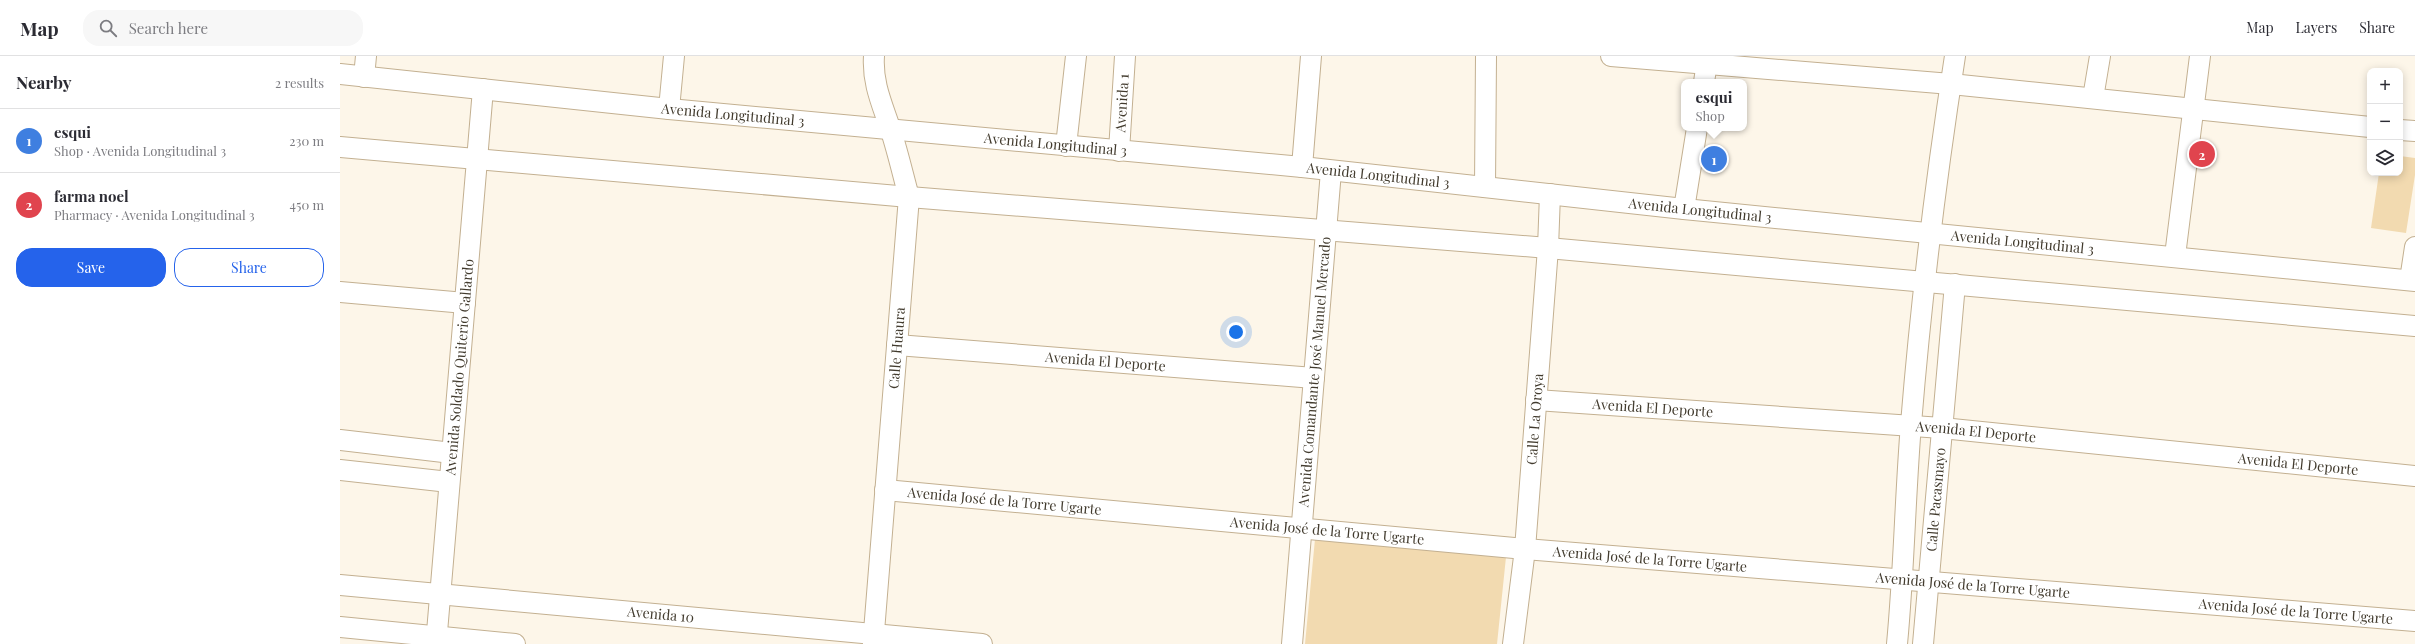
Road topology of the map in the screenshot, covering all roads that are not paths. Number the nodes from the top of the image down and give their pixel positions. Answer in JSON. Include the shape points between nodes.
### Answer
{"nodes":[{"id":1,"x":366,"y":56,"type":"edge"},
{"id":2,"x":674,"y":56,"type":"edge"},
{"id":3,"x":874,"y":56,"type":"edge"},
{"id":4,"x":1076,"y":56,"type":"edge"},
{"id":5,"x":1125,"y":56,"type":"edge"},
{"id":6,"x":1312,"y":56,"type":"edge"},
{"id":7,"x":1486,"y":56,"type":"edge"},
{"id":8,"x":1610,"y":56,"type":"edge"},
{"id":9,"x":1955,"y":56,"type":"edge"},
{"id":10,"x":2100,"y":56,"type":"edge"},
{"id":11,"x":2200,"y":56,"type":"edge"},
{"id":12,"x":1706,"y":67,"type":"edge"},
{"id":13,"x":340,"y":74,"type":"edge"},
{"id":14,"x":364,"y":77,"type":"junction"},
{"id":15,"x":1951,"y":84,"type":"junction"},
{"id":16,"x":483,"y":89,"type":"junction"},
{"id":17,"x":2093,"y":98,"type":"junction"},
{"id":18,"x":2194,"y":108,"type":"junction"},
{"id":19,"x":669,"y":109,"type":"junction"},
{"id":20,"x":2367,"y":127,"type":"edge"},
{"id":21,"x":890,"y":130,"type":"junction"},
{"id":22,"x":2403,"y":130,"type":"edge"},
{"id":23,"x":1697,"y":131,"type":"edge"},
{"id":24,"x":2415,"y":132,"type":"edge"},
{"id":25,"x":1066,"y":146,"type":"junction"},
{"id":26,"x":340,"y":147,"type":"edge"},
{"id":27,"x":1119,"y":151,"type":"junction"},
{"id":28,"x":477,"y":158,"type":"junction"},
{"id":29,"x":1302,"y":168,"type":"junction"},
{"id":30,"x":1331,"y":171,"type":"junction"},
{"id":31,"x":1485,"y":187,"type":"junction"},
{"id":32,"x":1550,"y":194,"type":"junction"},
{"id":33,"x":909,"y":197,"type":"junction"},
{"id":34,"x":1684,"y":209,"type":"junction"},
{"id":35,"x":1326,"y":232,"type":"junction"},
{"id":36,"x":1931,"y":233,"type":"junction"},
{"id":37,"x":2415,"y":247,"type":"edge"},
{"id":38,"x":1548,"y":248,"type":"junction"},
{"id":39,"x":2175,"y":256,"type":"junction"},
{"id":40,"x":2412,"y":281,"type":"edge"},
{"id":41,"x":1924,"y":282,"type":"junction"},
{"id":42,"x":1955,"y":284,"type":"junction"},
{"id":43,"x":340,"y":292,"type":"edge"},
{"id":44,"x":465,"y":303,"type":"junction"},
{"id":45,"x":2415,"y":326,"type":"edge"},
{"id":46,"x":897,"y":345,"type":"junction"},
{"id":47,"x":1314,"y":378,"type":"junction"},
{"id":48,"x":1536,"y":400,"type":"junction"},
{"id":49,"x":1911,"y":426,"type":"junction"},
{"id":50,"x":1942,"y":428,"type":"junction"},
{"id":51,"x":340,"y":440,"type":"edge"},
{"id":52,"x":452,"y":453,"type":"junction"},
{"id":53,"x":340,"y":470,"type":"edge"},
{"id":54,"x":2415,"y":476,"type":"edge"},
{"id":55,"x":449,"y":482,"type":"junction"},
{"id":56,"x":885,"y":490,"type":"junction"},
{"id":57,"x":1302,"y":527,"type":"junction"},
{"id":58,"x":1525,"y":549,"type":"junction"},
{"id":59,"x":1903,"y":579,"type":"junction"},
{"id":60,"x":1928,"y":581,"type":"junction"},
{"id":61,"x":340,"y":585,"type":"edge"},
{"id":62,"x":440,"y":594,"type":"junction"},
{"id":63,"x":2415,"y":621,"type":"edge"},
{"id":64,"x":340,"y":627,"type":"edge"},
{"id":65,"x":873,"y":639,"type":"edge"},
{"id":66,"x":436,"y":640,"type":"edge"},
{"id":67,"x":515,"y":644,"type":"edge"},
{"id":68,"x":982,"y":644,"type":"edge"},
{"id":69,"x":1292,"y":644,"type":"edge"},
{"id":70,"x":1513,"y":644,"type":"edge"},
{"id":71,"x":1897,"y":644,"type":"edge"},
{"id":72,"x":1923,"y":644,"type":"edge"}],
"edges":[{"from":1,"to":14,"type":"street"},
{"from":2,"to":19,"type":"street"},
{"from":3,"to":21,"type":"street","name":"Calle Huaura","via":[[876,87]]},
{"from":4,"to":25,"type":"street"},
{"from":5,"to":27,"type":"street","name":"Avenida 1"},
{"from":6,"to":29,"type":"street"},
{"from":7,"to":31,"type":"street"},
{"from":8,"to":12,"type":"street"},
{"from":9,"to":15,"type":"street"},
{"from":10,"to":17,"type":"street"},
{"from":11,"to":18,"type":"street"},
{"from":12,"to":15,"type":"street"},
{"from":13,"to":14,"type":"street","name":"Avenida Longitudinal 3"},
{"from":14,"to":16,"type":"street","name":"Avenida Longitudinal 3"},
{"from":15,"to":17,"type":"street"},
{"from":15,"to":36,"type":"street"},
{"from":16,"to":19,"type":"street","name":"Avenida Longitudinal 3"},
{"from":16,"to":28,"type":"street","name":"Avenida Soldado Quiterio Gallardo"},
{"from":17,"to":18,"type":"street"},
{"from":18,"to":20,"type":"street"},
{"from":18,"to":39,"type":"street"},
{"from":19,"to":21,"type":"street","name":"Avenida Longitudinal 3"},
{"from":21,"to":25,"type":"street","name":"Avenida Longitudinal 3"},
{"from":21,"to":33,"type":"street","name":"Calle Huaura"},
{"from":22,"to":24,"type":"street"},
{"from":23,"to":34,"type":"street"},
{"from":25,"to":27,"type":"street","name":"Avenida Longitudinal 3"},
{"from":26,"to":28,"type":"street"},
{"from":27,"to":29,"type":"street","name":"Avenida Longitudinal 3"},
{"from":28,"to":33,"type":"street"},
{"from":28,"to":44,"type":"street","name":"Avenida Soldado Quiterio Gallardo"},
{"from":29,"to":30,"type":"street","name":"Avenida Longitudinal 3"},
{"from":30,"to":31,"type":"street","name":"Avenida Longitudinal 3"},
{"from":30,"to":35,"type":"street","name":"Avenida Comandante José Manuel Mercado"},
{"from":31,"to":32,"type":"street","name":"Avenida Longitudinal 3"},
{"from":32,"to":34,"type":"street","name":"Avenida Longitudinal 3"},
{"from":32,"to":38,"type":"street","name":"Calle La Oroya"},
{"from":33,"to":35,"type":"street"},
{"from":33,"to":46,"type":"street","name":"Calle Huaura"},
{"from":34,"to":36,"type":"street","name":"Avenida Longitudinal 3"},
{"from":35,"to":38,"type":"street"},
{"from":35,"to":47,"type":"street","name":"Avenida Comandante José Manuel Mercado"},
{"from":36,"to":39,"type":"street","name":"Avenida Longitudinal 3"},
{"from":36,"to":41,"type":"street"},
{"from":37,"to":40,"type":"street"},
{"from":38,"to":41,"type":"street"},
{"from":38,"to":48,"type":"street","name":"Calle La Oroya"},
{"from":39,"to":40,"type":"street","name":"Avenida Longitudinal 3"},
{"from":41,"to":42,"type":"street"},
{"from":41,"to":49,"type":"street"},
{"from":42,"to":45,"type":"street"},
{"from":42,"to":50,"type":"street","name":"Calle Pacasmayo"},
{"from":43,"to":44,"type":"street"},
{"from":44,"to":52,"type":"street","name":"Avenida Soldado Quiterio Gallardo"},
{"from":46,"to":47,"type":"street","name":"Avenida El Deporte"},
{"from":46,"to":56,"type":"street","name":"Calle Huaura"},
{"from":47,"to":57,"type":"street","name":"Avenida Comandante José Manuel Mercado"},
{"from":48,"to":49,"type":"street","name":"Avenida El Deporte"},
{"from":48,"to":58,"type":"street","name":"Calle La Oroya"},
{"from":49,"to":50,"type":"street","name":"Avenida El Deporte"},
{"from":49,"to":59,"type":"street"},
{"from":50,"to":54,"type":"street","name":"Avenida El Deporte"},
{"from":50,"to":60,"type":"street","name":"Calle Pacasmayo"},
{"from":51,"to":52,"type":"street"},
{"from":52,"to":55,"type":"street","name":"Avenida Soldado Quiterio Gallardo"},
{"from":53,"to":55,"type":"street"},
{"from":55,"to":62,"type":"street","name":"Avenida Soldado Quiterio Gallardo"},
{"from":56,"to":57,"type":"street","name":"Avenida José de la Torre Ugarte"},
{"from":56,"to":65,"type":"street","name":"Calle Huaura"},
{"from":57,"to":58,"type":"street","name":"Avenida José de la Torre Ugarte"},
{"from":57,"to":69,"type":"street","name":"Avenida Comandante José Manuel Mercado"},
{"from":58,"to":59,"type":"street","name":"Avenida José de la Torre Ugarte"},
{"from":58,"to":70,"type":"street","name":"Calle La Oroya"},
{"from":59,"to":60,"type":"street","name":"Avenida José de la Torre Ugarte"},
{"from":59,"to":71,"type":"street"},
{"from":60,"to":63,"type":"street","name":"Avenida José de la Torre Ugarte"},
{"from":60,"to":72,"type":"street","name":"Calle Pacasmayo"},
{"from":61,"to":62,"type":"street","name":"Avenida 10"},
{"from":62,"to":65,"type":"street","name":"Avenida 10"},
{"from":62,"to":66,"type":"street","name":"Avenida Soldado Quiterio Gallardo"},
{"from":64,"to":66,"type":"street"},
{"from":65,"to":68,"type":"street","name":"Avenida 10"},
{"from":66,"to":67,"type":"street"}]}
